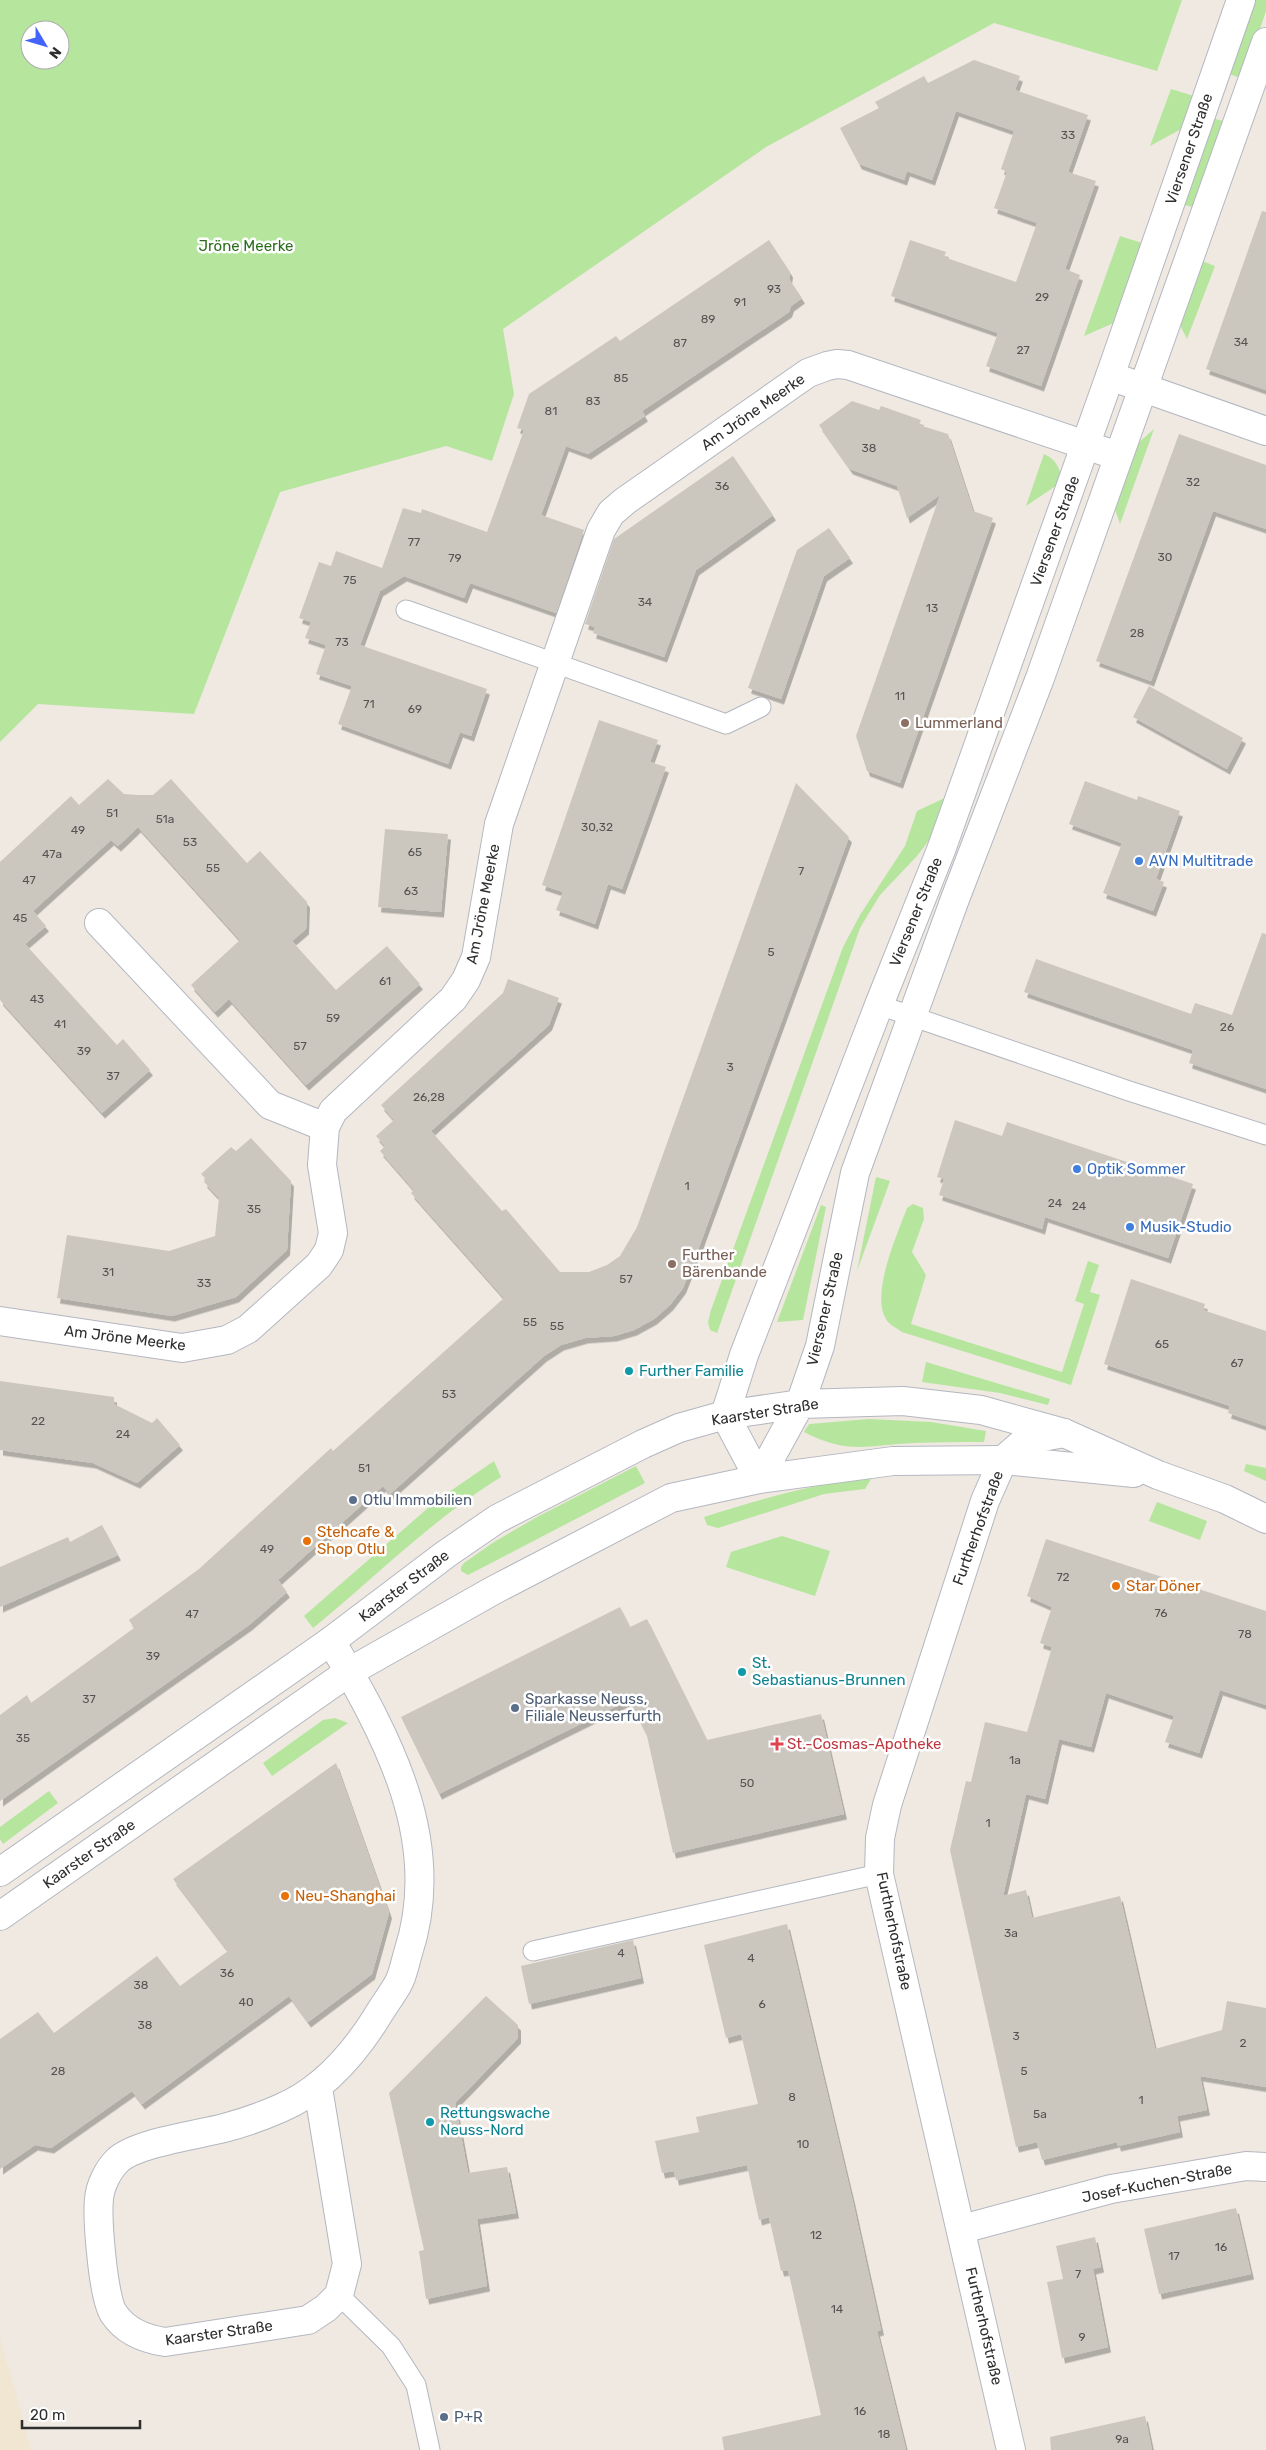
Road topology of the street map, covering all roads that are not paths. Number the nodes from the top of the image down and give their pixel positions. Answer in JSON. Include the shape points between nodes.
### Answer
{"nodes":[{"id":1,"x":1241,"y":0,"type":"edge"},
{"id":2,"x":1266,"y":42,"type":"edge"},
{"id":3,"x":1110,"y":376,"type":"junction"},
{"id":4,"x":1143,"y":387,"type":"junction"},
{"id":5,"x":1266,"y":431,"type":"edge"},
{"id":6,"x":1085,"y":446,"type":"junction"},
{"id":7,"x":1118,"y":456,"type":"junction"},
{"id":8,"x":406,"y":610,"type":"dead end"},
{"id":9,"x":555,"y":663,"type":"junction"},
{"id":10,"x":761,"y":707,"type":"dead end"},
{"id":11,"x":99,"y":923,"type":"dead end"},
{"id":12,"x":878,"y":1005,"type":"junction"},
{"id":13,"x":912,"y":1017,"type":"junction"},
{"id":14,"x":325,"y":1126,"type":"junction"},
{"id":15,"x":1266,"y":1134,"type":"edge"},
{"id":16,"x":0,"y":1322,"type":"edge"},
{"id":17,"x":800,"y":1404,"type":"junction"},
{"id":18,"x":725,"y":1416,"type":"junction"},
{"id":19,"x":1064,"y":1433,"type":"junction"},
{"id":20,"x":1003,"y":1460,"type":"junction"},
{"id":21,"x":1158,"y":1475,"type":"junction"},
{"id":22,"x":759,"y":1479,"type":"junction"},
{"id":23,"x":1266,"y":1519,"type":"edge"},
{"id":24,"x":331,"y":1641,"type":"junction"},
{"id":25,"x":349,"y":1672,"type":"junction"},
{"id":26,"x":0,"y":1872,"type":"edge"},
{"id":27,"x":879,"y":1874,"type":"junction"},
{"id":28,"x":0,"y":1916,"type":"edge"},
{"id":29,"x":533,"y":1951,"type":"dead end"},
{"id":30,"x":318,"y":2088,"type":"junction"},
{"id":31,"x":1266,"y":2167,"type":"edge"},
{"id":32,"x":962,"y":2229,"type":"junction"},
{"id":33,"x":339,"y":2295,"type":"junction"},
{"id":34,"x":430,"y":2450,"type":"edge"},
{"id":35,"x":1012,"y":2450,"type":"edge"}],
"edges":[{"from":1,"to":3,"type":"main road","name":"Viersener Straße"},
{"from":2,"to":4,"type":"main road","name":"Viersener Straße"},
{"from":3,"to":4,"type":"main road"},
{"from":3,"to":6,"type":"main road","name":"Viersener Straße"},
{"from":4,"to":5,"type":"main road"},
{"from":4,"to":7,"type":"main road","name":"Viersener Straße"},
{"from":6,"to":7,"type":"main road","name":"Am Jröne Meerke"},
{"from":6,"to":9,"type":"main road","name":"Am Jröne Meerke","via":[[848,365],[827,366],[808,373],[612,513],[601,530]]},
{"from":6,"to":12,"type":"main road","name":"Viersener Straße","via":[[941,850]]},
{"from":7,"to":13,"type":"main road","name":"Viersener Straße","via":[[1040,678]]},
{"from":8,"to":9,"type":"lane"},
{"from":9,"to":10,"type":"lane","via":[[726,724]]},
{"from":9,"to":14,"type":"main road","name":"Am Jröne Meerke","via":[[499,824],[476,957],[466,980],[453,999],[333,1111]]},
{"from":11,"to":14,"type":"main road","via":[[270,1105]]},
{"from":12,"to":13,"type":"lane"},
{"from":12,"to":18,"type":"main road","name":"Viersener Straße","via":[[744,1355]]},
{"from":13,"to":15,"type":"lane"},
{"from":13,"to":17,"type":"main road","name":"Viersener Straße","via":[[855,1173],[820,1346]]},
{"from":14,"to":16,"type":"main road","name":"Am Jröne Meerke","via":[[322,1164],[333,1234],[329,1250],[319,1265],[248,1329],[228,1340],[182,1348]]},
{"from":17,"to":18,"type":"main road","name":"Kaarster Straße"},
{"from":17,"to":19,"type":"main road","name":"Kaarster Straße","via":[[903,1401],[981,1410]]},
{"from":17,"to":22,"type":"main road","name":"Viersener Straße"},
{"from":18,"to":22,"type":"main road"},
{"from":18,"to":24,"type":"main road","name":"Kaarster Straße","via":[[680,1428],[643,1444],[498,1519]]},
{"from":19,"to":20,"type":"main road","name":"Furtherhofstraße","via":[[1026,1440]]},
{"from":19,"to":21,"type":"main road","name":"Kaarster Straße"},
{"from":20,"to":21,"type":"main road","name":"Kaarster Straße"},
{"from":20,"to":22,"type":"main road","name":"Kaarster Straße","via":[[893,1460]]},
{"from":20,"to":27,"type":"main road","name":"Furtherhofstraße","via":[[985,1501],[887,1805],[880,1838]]},
{"from":21,"to":23,"type":"main road","name":"Kaarster Straße","via":[[1225,1498]]},
{"from":22,"to":25,"type":"main road","name":"Kaarster Straße","via":[[672,1498],[494,1590]]},
{"from":24,"to":25,"type":"main road","name":"Kaarster Straße"},
{"from":24,"to":26,"type":"main road","name":"Kaarster Straße"},
{"from":25,"to":28,"type":"main road","name":"Kaarster Straße"},
{"from":25,"to":30,"type":"main road","name":"Kaarster Straße","via":[[376,1721],[412,1812],[421,1876],[416,1928],[399,1982],[362,2040]]},
{"from":27,"to":29,"type":"lane"},
{"from":27,"to":32,"type":"main road","name":"Furtherhofstraße"},
{"from":30,"to":33,"type":"main road","via":[[348,2264]]},
{"from":30,"to":33,"type":"main road","name":"Kaarster Straße","via":[[282,2108],[226,2128],[132,2151],[117,2162],[106,2178],[99,2197],[98,2225],[112,2312],[128,2330],[148,2340],[165,2342],[308,2320]]},
{"from":31,"to":32,"type":"main road","name":"Josef-Kuchen-Straße","via":[[1246,2166],[1111,2189]]},
{"from":32,"to":35,"type":"main road","name":"Furtherhofstraße"},
{"from":33,"to":34,"type":"lane","via":[[392,2346],[416,2385]]}]}
